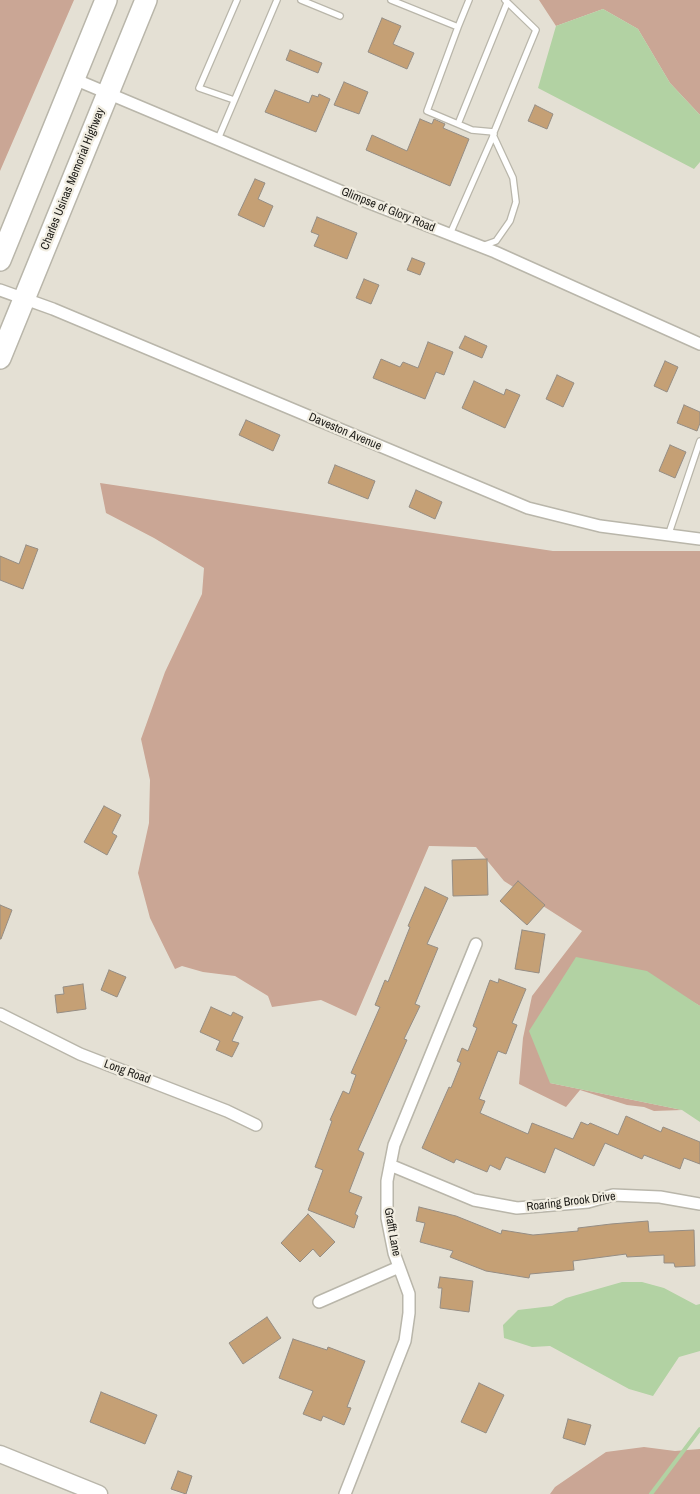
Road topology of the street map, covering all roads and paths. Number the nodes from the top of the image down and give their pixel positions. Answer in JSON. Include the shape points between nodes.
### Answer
{"nodes":[{"id":1,"x":106,"y":0,"type":"edge"},
{"id":2,"x":146,"y":0,"type":"edge"},
{"id":3,"x":237,"y":0,"type":"edge"},
{"id":4,"x":277,"y":0,"type":"edge"},
{"id":5,"x":301,"y":0,"type":"edge"},
{"id":6,"x":391,"y":0,"type":"edge"},
{"id":7,"x":470,"y":0,"type":"edge"},
{"id":8,"x":506,"y":2,"type":"edge"},
{"id":9,"x":340,"y":16,"type":"dead end"},
{"id":10,"x":458,"y":27,"type":"junction"},
{"id":11,"x":74,"y":79,"type":"junction"},
{"id":12,"x":107,"y":93,"type":"junction"},
{"id":13,"x":234,"y":100,"type":"junction"},
{"id":14,"x":458,"y":124,"type":"junction"},
{"id":15,"x":494,"y":133,"type":"junction"},
{"id":16,"x":218,"y":139,"type":"junction"},
{"id":17,"x":450,"y":234,"type":"junction"},
{"id":18,"x":480,"y":247,"type":"junction"},
{"id":19,"x":0,"y":260,"type":"edge"},
{"id":20,"x":0,"y":290,"type":"edge"},
{"id":21,"x":24,"y":300,"type":"junction"},
{"id":22,"x":700,"y":344,"type":"edge"},
{"id":23,"x":0,"y":358,"type":"edge"},
{"id":24,"x":700,"y":440,"type":"edge"},
{"id":25,"x":668,"y":536,"type":"junction"},
{"id":26,"x":700,"y":539,"type":"edge"},
{"id":27,"x":476,"y":944,"type":"dead end"},
{"id":28,"x":0,"y":1014,"type":"edge"},
{"id":29,"x":256,"y":1125,"type":"dead end"},
{"id":30,"x":390,"y":1165,"type":"junction"},
{"id":31,"x":700,"y":1204,"type":"edge"},
{"id":32,"x":399,"y":1267,"type":"junction"},
{"id":33,"x":319,"y":1302,"type":"dead end"},
{"id":34,"x":0,"y":1454,"type":"edge"},
{"id":35,"x":99,"y":1494,"type":"edge"},
{"id":36,"x":345,"y":1494,"type":"edge"}],
"edges":[{"from":1,"to":11,"type":"highway"},
{"from":2,"to":12,"type":"highway","name":"Charles Usinas Memorial Highway"},
{"from":3,"to":13,"type":"lane","via":[[199,88]]},
{"from":4,"to":13,"type":"lane"},
{"from":5,"to":9,"type":"lane"},
{"from":6,"to":10,"type":"lane"},
{"from":7,"to":10,"type":"lane"},
{"from":8,"to":14,"type":"lane"},
{"from":8,"to":15,"type":"lane","via":[[536,30]]},
{"from":10,"to":14,"type":"lane","via":[[427,111]]},
{"from":11,"to":12,"type":"street","name":"Glimpse of Glory Road"},
{"from":11,"to":19,"type":"highway"},
{"from":12,"to":16,"type":"street","name":"Glimpse of Glory Road"},
{"from":12,"to":21,"type":"highway","name":"Charles Usinas Memorial Highway"},
{"from":13,"to":16,"type":"lane"},
{"from":14,"to":15,"type":"lane"},
{"from":15,"to":17,"type":"lane"},
{"from":15,"to":18,"type":"lane","via":[[513,178],[516,202],[510,221],[496,241]]},
{"from":16,"to":17,"type":"street","name":"Glimpse of Glory Road"},
{"from":17,"to":18,"type":"street","name":"Glimpse of Glory Road"},
{"from":18,"to":22,"type":"street","name":"Glimpse of Glory Road"},
{"from":20,"to":21,"type":"street","name":"Daveston Avenue"},
{"from":21,"to":23,"type":"highway","name":"Charles Usinas Memorial Highway"},
{"from":21,"to":25,"type":"street","name":"Daveston Avenue","via":[[53,309],[528,508],[600,526]]},
{"from":24,"to":25,"type":"lane"},
{"from":25,"to":26,"type":"street","name":"Daveston Avenue"},
{"from":27,"to":30,"type":"street","name":"Grafft Lane","via":[[394,1145]]},
{"from":28,"to":29,"type":"street","name":"Long Road","via":[[80,1054]]},
{"from":30,"to":31,"type":"street","name":"Roaring Brook Drive","via":[[474,1200],[516,1208],[588,1202],[613,1195],[660,1197]]},
{"from":30,"to":32,"type":"street","name":"Grafft Lane","via":[[386,1181],[387,1218]]},
{"from":32,"to":33,"type":"street"},
{"from":32,"to":36,"type":"street","name":"Grafft Lane","via":[[409,1294],[405,1341]]},
{"from":34,"to":35,"type":"street"}]}
